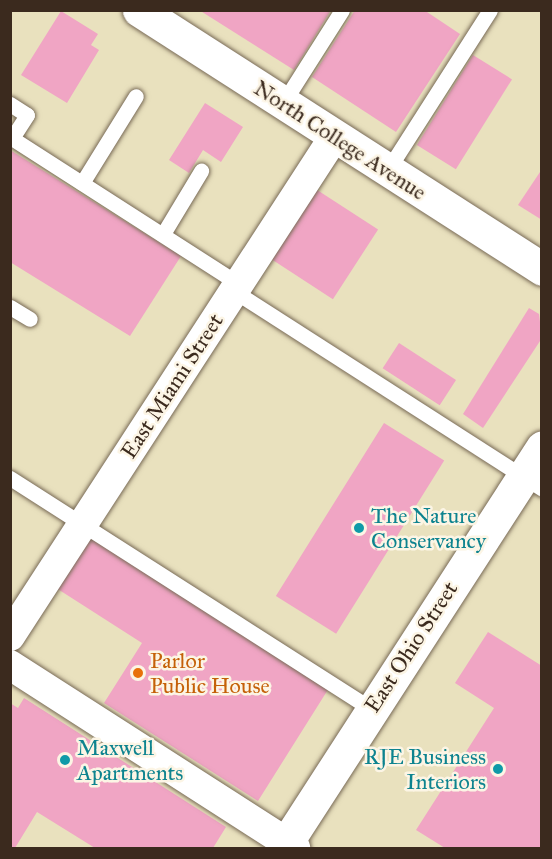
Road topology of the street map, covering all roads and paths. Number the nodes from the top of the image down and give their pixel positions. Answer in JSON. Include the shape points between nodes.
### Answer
{"nodes":[{"id":1,"x":139,"y":10,"type":"edge"},
{"id":2,"x":342,"y":10,"type":"edge"},
{"id":3,"x":490,"y":10,"type":"edge"},
{"id":4,"x":136,"y":96,"type":"dead end"},
{"id":5,"x":10,"y":104,"type":"edge"},
{"id":6,"x":283,"y":104,"type":"junction"},
{"id":7,"x":334,"y":136,"type":"junction"},
{"id":8,"x":11,"y":137,"type":"edge"},
{"id":9,"x":201,"y":171,"type":"dead end"},
{"id":10,"x":387,"y":171,"type":"junction"},
{"id":11,"x":82,"y":183,"type":"junction"},
{"id":12,"x":163,"y":234,"type":"junction"},
{"id":13,"x":542,"y":269,"type":"edge"},
{"id":14,"x":236,"y":287,"type":"junction"},
{"id":15,"x":10,"y":307,"type":"edge"},
{"id":16,"x":30,"y":319,"type":"dead end"},
{"id":17,"x":542,"y":448,"type":"edge"},
{"id":18,"x":10,"y":478,"type":"edge"},
{"id":19,"x":532,"y":482,"type":"edge"},
{"id":20,"x":84,"y":524,"type":"junction"},
{"id":21,"x":10,"y":636,"type":"edge"},
{"id":22,"x":10,"y":665,"type":"edge"},
{"id":23,"x":371,"y":710,"type":"junction"},
{"id":24,"x":288,"y":847,"type":"edge"}],
"edges":[{"from":1,"to":6,"type":"main road","name":"North College Avenue"},
{"from":2,"to":6,"type":"lane"},
{"from":3,"to":10,"type":"lane"},
{"from":4,"to":11,"type":"lane"},
{"from":5,"to":8,"type":"lane","via":[[27,115]]},
{"from":6,"to":7,"type":"main road","name":"North College Avenue"},
{"from":7,"to":10,"type":"main road","name":"North College Avenue"},
{"from":7,"to":14,"type":"street","name":"East Miami Street"},
{"from":8,"to":11,"type":"lane"},
{"from":9,"to":12,"type":"lane"},
{"from":10,"to":13,"type":"main road","name":"North College Avenue"},
{"from":11,"to":12,"type":"lane"},
{"from":12,"to":14,"type":"lane"},
{"from":14,"to":19,"type":"lane"},
{"from":14,"to":20,"type":"street","name":"East Miami Street"},
{"from":15,"to":16,"type":"lane"},
{"from":17,"to":19,"type":"main road","name":"East Ohio Street"},
{"from":18,"to":20,"type":"lane"},
{"from":19,"to":23,"type":"main road","name":"East Ohio Street"},
{"from":20,"to":21,"type":"street","name":"East Miami Street"},
{"from":20,"to":23,"type":"lane"},
{"from":22,"to":24,"type":"street"},
{"from":23,"to":24,"type":"main road","name":"East Ohio Street"}]}
